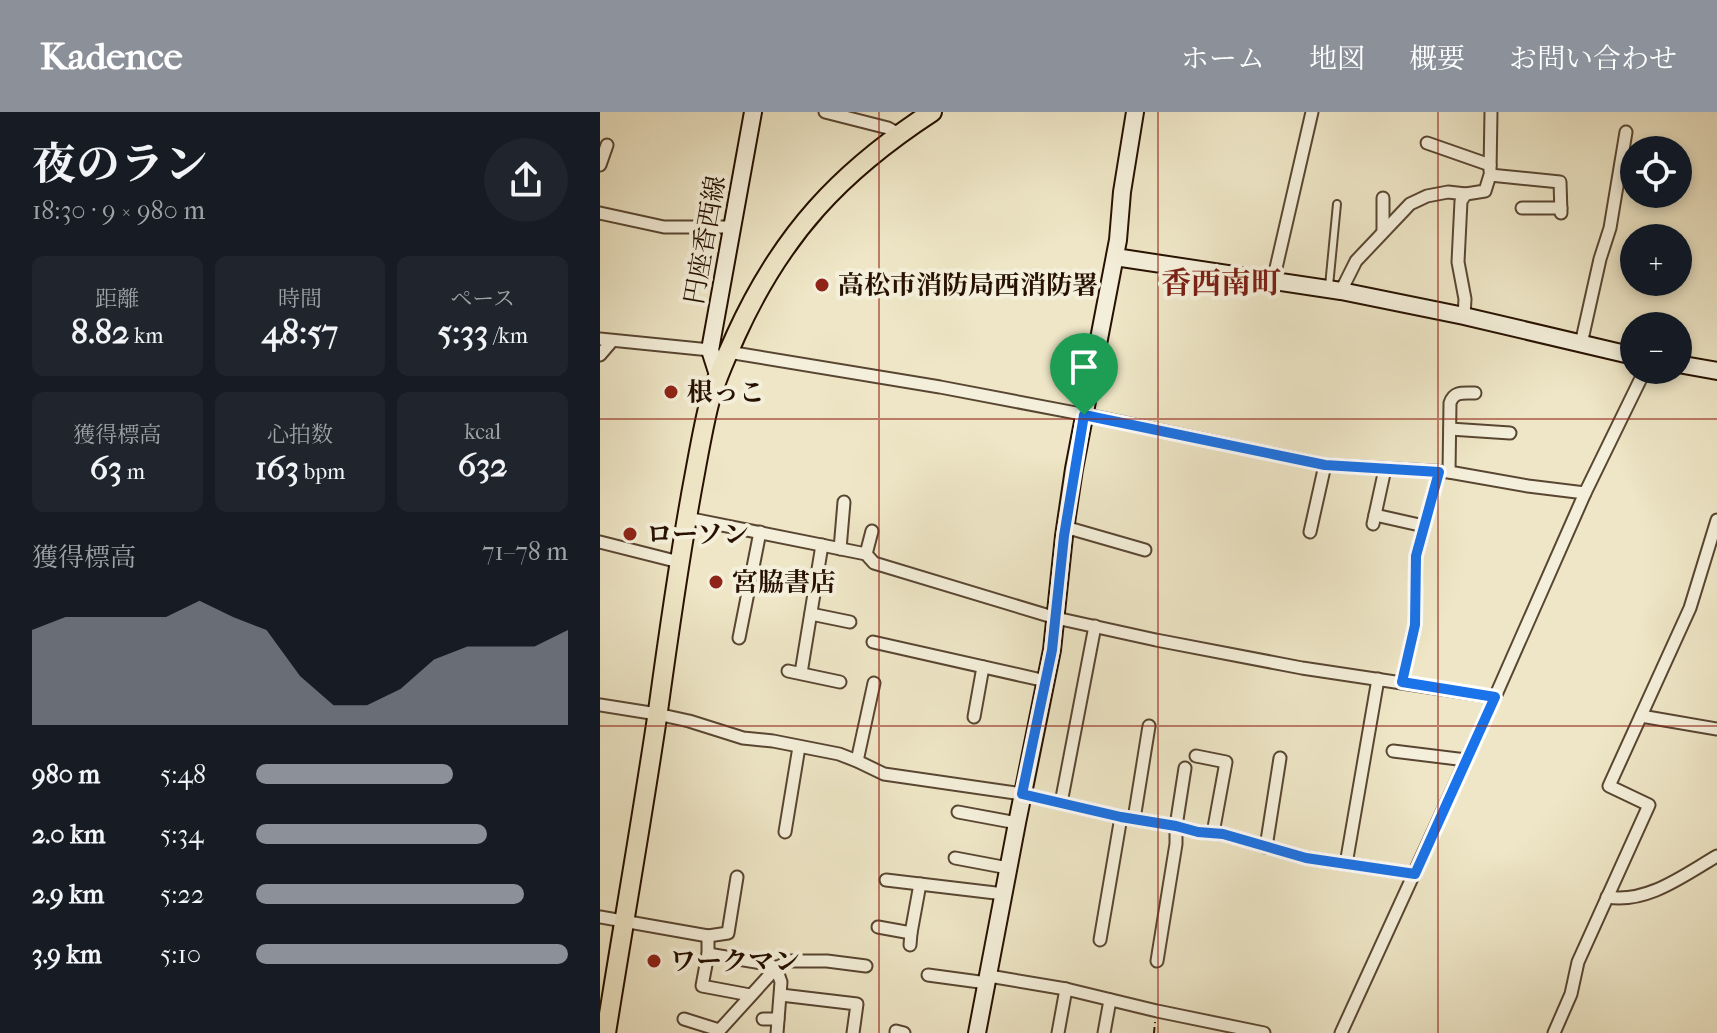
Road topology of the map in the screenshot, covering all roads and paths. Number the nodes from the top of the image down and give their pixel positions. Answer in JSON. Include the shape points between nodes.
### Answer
{"nodes":[{"id":1,"x":753,"y":112,"type":"edge"},
{"id":2,"x":825,"y":112,"type":"edge"},
{"id":3,"x":932,"y":112,"type":"edge"},
{"id":4,"x":1135,"y":112,"type":"edge"},
{"id":5,"x":1312,"y":112,"type":"edge"},
{"id":6,"x":1491,"y":112,"type":"edge"},
{"id":7,"x":1626,"y":132,"type":"dead end"},
{"id":8,"x":899,"y":134,"type":"junction"},
{"id":9,"x":1427,"y":143,"type":"dead end"},
{"id":10,"x":607,"y":145,"type":"dead end"},
{"id":11,"x":600,"y":165,"type":"edge"},
{"id":12,"x":1490,"y":170,"type":"junction"},
{"id":13,"x":1466,"y":194,"type":"junction"},
{"id":14,"x":1383,"y":198,"type":"dead end"},
{"id":15,"x":1337,"y":204,"type":"dead end"},
{"id":16,"x":1522,"y":208,"type":"dead end"},
{"id":17,"x":600,"y":213,"type":"edge"},
{"id":18,"x":731,"y":227,"type":"junction"},
{"id":19,"x":1383,"y":231,"type":"junction"},
{"id":20,"x":1115,"y":257,"type":"junction"},
{"id":21,"x":1273,"y":281,"type":"junction"},
{"id":22,"x":1335,"y":290,"type":"junction"},
{"id":23,"x":1464,"y":316,"type":"junction"},
{"id":24,"x":606,"y":340,"type":"edge"},
{"id":25,"x":1581,"y":344,"type":"junction"},
{"id":26,"x":719,"y":351,"type":"junction"},
{"id":27,"x":1620,"y":353,"type":"edge"},
{"id":28,"x":600,"y":355,"type":"edge"},
{"id":29,"x":1692,"y":367,"type":"edge"},
{"id":30,"x":1717,"y":371,"type":"edge"},
{"id":31,"x":1638,"y":384,"type":"edge"},
{"id":32,"x":1475,"y":393,"type":"dead end"},
{"id":33,"x":1084,"y":415,"type":"junction"},
{"id":34,"x":1450,"y":429,"type":"junction"},
{"id":35,"x":1510,"y":433,"type":"dead end"},
{"id":36,"x":1325,"y":465,"type":"junction"},
{"id":37,"x":1385,"y":469,"type":"junction"},
{"id":38,"x":1444,"y":472,"type":"junction"},
{"id":39,"x":1585,"y":493,"type":"junction"},
{"id":40,"x":844,"y":502,"type":"dead end"},
{"id":41,"x":687,"y":518,"type":"junction"},
{"id":42,"x":1717,"y":520,"type":"edge"},
{"id":43,"x":1424,"y":526,"type":"junction"},
{"id":44,"x":1065,"y":527,"type":"junction"},
{"id":45,"x":872,"y":531,"type":"dead end"},
{"id":46,"x":760,"y":532,"type":"junction"},
{"id":47,"x":1310,"y":532,"type":"dead end"},
{"id":48,"x":600,"y":542,"type":"edge"},
{"id":49,"x":822,"y":545,"type":"junction"},
{"id":50,"x":840,"y":549,"type":"junction"},
{"id":51,"x":1145,"y":550,"type":"dead end"},
{"id":52,"x":866,"y":554,"type":"junction"},
{"id":53,"x":679,"y":562,"type":"junction"},
{"id":54,"x":811,"y":614,"type":"junction"},
{"id":55,"x":1056,"y":618,"type":"junction"},
{"id":56,"x":850,"y":622,"type":"dead end"},
{"id":57,"x":1095,"y":626,"type":"junction"},
{"id":58,"x":739,"y":638,"type":"dead end"},
{"id":59,"x":873,"y":642,"type":"dead end"},
{"id":60,"x":983,"y":667,"type":"junction"},
{"id":61,"x":1378,"y":679,"type":"junction"},
{"id":62,"x":1046,"y":681,"type":"junction"},
{"id":63,"x":840,"y":682,"type":"dead end"},
{"id":64,"x":1402,"y":682,"type":"junction"},
{"id":65,"x":874,"y":683,"type":"dead end"},
{"id":66,"x":1495,"y":697,"type":"junction"},
{"id":67,"x":600,"y":705,"type":"edge"},
{"id":68,"x":657,"y":714,"type":"junction"},
{"id":69,"x":1641,"y":716,"type":"junction"},
{"id":70,"x":974,"y":717,"type":"dead end"},
{"id":71,"x":1149,"y":726,"type":"dead end"},
{"id":72,"x":1717,"y":729,"type":"edge"},
{"id":73,"x":799,"y":747,"type":"junction"},
{"id":74,"x":1393,"y":751,"type":"dead end"},
{"id":75,"x":1196,"y":756,"type":"dead end"},
{"id":76,"x":1280,"y":758,"type":"dead end"},
{"id":77,"x":1466,"y":760,"type":"junction"},
{"id":78,"x":857,"y":761,"type":"junction"},
{"id":79,"x":1185,"y":768,"type":"dead end"},
{"id":80,"x":1022,"y":794,"type":"junction"},
{"id":81,"x":1061,"y":803,"type":"junction"},
{"id":82,"x":958,"y":812,"type":"dead end"},
{"id":83,"x":1128,"y":818,"type":"junction"},
{"id":84,"x":1017,"y":823,"type":"junction"},
{"id":85,"x":1176,"y":826,"type":"junction"},
{"id":86,"x":785,"y":832,"type":"dead end"},
{"id":87,"x":1213,"y":833,"type":"junction"},
{"id":88,"x":1266,"y":847,"type":"junction"},
{"id":89,"x":1717,"y":856,"type":"edge"},
{"id":90,"x":955,"y":858,"type":"dead end"},
{"id":91,"x":1346,"y":864,"type":"junction"},
{"id":92,"x":1008,"y":868,"type":"junction"},
{"id":93,"x":1415,"y":874,"type":"junction"},
{"id":94,"x":737,"y":877,"type":"dead end"},
{"id":95,"x":886,"y":880,"type":"dead end"},
{"id":96,"x":920,"y":884,"type":"junction"},
{"id":97,"x":1004,"y":894,"type":"junction"},
{"id":98,"x":1607,"y":897,"type":"junction"},
{"id":99,"x":600,"y":917,"type":"edge"},
{"id":100,"x":623,"y":922,"type":"junction"},
{"id":101,"x":878,"y":927,"type":"dead end"},
{"id":102,"x":708,"y":936,"type":"junction"},
{"id":103,"x":1100,"y":940,"type":"dead end"},
{"id":104,"x":708,"y":954,"type":"junction"},
{"id":105,"x":1157,"y":961,"type":"dead end"},
{"id":106,"x":866,"y":966,"type":"dead end"},
{"id":107,"x":776,"y":968,"type":"junction"},
{"id":108,"x":928,"y":975,"type":"dead end"},
{"id":109,"x":988,"y":979,"type":"junction"},
{"id":110,"x":1066,"y":989,"type":"junction"},
{"id":111,"x":750,"y":995,"type":"junction"},
{"id":112,"x":781,"y":995,"type":"junction"},
{"id":113,"x":1110,"y":1000,"type":"junction"},
{"id":114,"x":684,"y":1019,"type":"dead end"},
{"id":115,"x":763,"y":1019,"type":"dead end"},
{"id":116,"x":778,"y":1019,"type":"junction"},
{"id":117,"x":718,"y":1032,"type":"edge"},
{"id":118,"x":606,"y":1033,"type":"edge"},
{"id":119,"x":777,"y":1033,"type":"edge"},
{"id":120,"x":853,"y":1033,"type":"edge"},
{"id":121,"x":896,"y":1033,"type":"edge"},
{"id":122,"x":904,"y":1033,"type":"edge"},
{"id":123,"x":977,"y":1033,"type":"edge"},
{"id":124,"x":1058,"y":1033,"type":"edge"},
{"id":125,"x":1104,"y":1033,"type":"edge"},
{"id":126,"x":1264,"y":1033,"type":"edge"},
{"id":127,"x":1341,"y":1033,"type":"edge"},
{"id":128,"x":1554,"y":1033,"type":"edge"}],
"edges":[{"from":1,"to":18,"type":"street","name":"円座香西線"},
{"from":2,"to":8,"type":"street"},
{"from":3,"to":8,"type":"main road"},
{"from":4,"to":20,"type":"street"},
{"from":5,"to":21,"type":"street"},
{"from":6,"to":12,"type":"street"},
{"from":7,"to":25,"type":"street","via":[[1610,228]]},
{"from":8,"to":26,"type":"main road","via":[[830,192],[799,227]]},
{"from":9,"to":12,"type":"street"},
{"from":10,"to":11,"type":"street"},
{"from":12,"to":13,"type":"street","via":[[1485,191]]},
{"from":12,"to":16,"type":"street","via":[[1560,182],[1561,210]]},
{"from":13,"to":19,"type":"street","via":[[1427,196],[1410,204]]},
{"from":13,"to":23,"type":"street","via":[[1461,201],[1458,262]]},
{"from":14,"to":19,"type":"street"},
{"from":15,"to":22,"type":"lane"},
{"from":17,"to":18,"type":"street","via":[[664,227]]},
{"from":18,"to":26,"type":"street","name":"円座香西線"},
{"from":19,"to":22,"type":"street"},
{"from":20,"to":21,"type":"street"},
{"from":20,"to":33,"type":"street"},
{"from":21,"to":22,"type":"street"},
{"from":22,"to":23,"type":"street"},
{"from":23,"to":25,"type":"street"},
{"from":24,"to":26,"type":"street"},
{"from":24,"to":28,"type":"street"},
{"from":25,"to":27,"type":"street"},
{"from":26,"to":33,"type":"street"},
{"from":26,"to":41,"type":"main road"},
{"from":29,"to":30,"type":"street"},
{"from":31,"to":39,"type":"street"},
{"from":32,"to":34,"type":"street","via":[[1453,396]]},
{"from":33,"to":36,"type":"street"},
{"from":33,"to":44,"type":"street"},
{"from":34,"to":35,"type":"street"},
{"from":34,"to":38,"type":"street"},
{"from":36,"to":37,"type":"street"},
{"from":36,"to":47,"type":"street"},
{"from":37,"to":38,"type":"street"},
{"from":37,"to":43,"type":"street","via":[[1374,520]]},
{"from":38,"to":39,"type":"street"},
{"from":38,"to":43,"type":"street"},
{"from":39,"to":66,"type":"street"},
{"from":40,"to":50,"type":"street"},
{"from":41,"to":46,"type":"street"},
{"from":41,"to":53,"type":"main road"},
{"from":42,"to":69,"type":"street","via":[[1690,608]]},
{"from":43,"to":64,"type":"street","via":[[1416,556],[1415,625]]},
{"from":44,"to":51,"type":"street"},
{"from":44,"to":55,"type":"street"},
{"from":45,"to":52,"type":"street"},
{"from":46,"to":49,"type":"street"},
{"from":46,"to":58,"type":"street"},
{"from":48,"to":53,"type":"street"},
{"from":49,"to":50,"type":"street"},
{"from":49,"to":54,"type":"street","via":[[823,575]]},
{"from":50,"to":52,"type":"street"},
{"from":52,"to":55,"type":"street","via":[[874,563]]},
{"from":53,"to":68,"type":"main road"},
{"from":54,"to":56,"type":"street"},
{"from":54,"to":63,"type":"street","via":[[795,672]]},
{"from":55,"to":57,"type":"street"},
{"from":55,"to":62,"type":"street"},
{"from":57,"to":61,"type":"street"},
{"from":57,"to":81,"type":"street"},
{"from":59,"to":60,"type":"street"},
{"from":60,"to":62,"type":"street"},
{"from":60,"to":70,"type":"street"},
{"from":61,"to":64,"type":"street"},
{"from":61,"to":91,"type":"street"},
{"from":62,"to":80,"type":"street"},
{"from":64,"to":66,"type":"street"},
{"from":65,"to":78,"type":"street"},
{"from":66,"to":77,"type":"street"},
{"from":67,"to":68,"type":"street"},
{"from":68,"to":73,"type":"street"},
{"from":68,"to":100,"type":"main road"},
{"from":69,"to":72,"type":"street"},
{"from":69,"to":98,"type":"street","via":[[1609,786],[1649,805]]},
{"from":71,"to":83,"type":"street"},
{"from":73,"to":78,"type":"street"},
{"from":73,"to":86,"type":"street"},
{"from":74,"to":77,"type":"street"},
{"from":75,"to":87,"type":"street","via":[[1226,762]]},
{"from":76,"to":88,"type":"street"},
{"from":77,"to":93,"type":"street"},
{"from":78,"to":80,"type":"street","via":[[884,774]]},
{"from":79,"to":85,"type":"street"},
{"from":80,"to":81,"type":"street"},
{"from":80,"to":84,"type":"street"},
{"from":81,"to":83,"type":"street"},
{"from":82,"to":84,"type":"street"},
{"from":83,"to":85,"type":"street"},
{"from":83,"to":103,"type":"street"},
{"from":84,"to":92,"type":"street"},
{"from":85,"to":87,"type":"street"},
{"from":85,"to":105,"type":"street"},
{"from":87,"to":88,"type":"street"},
{"from":88,"to":91,"type":"street"},
{"from":89,"to":98,"type":"street","via":[[1648,894]]},
{"from":90,"to":92,"type":"street"},
{"from":91,"to":93,"type":"street"},
{"from":92,"to":97,"type":"street"},
{"from":93,"to":127,"type":"street"},
{"from":94,"to":102,"type":"street","via":[[728,933]]},
{"from":95,"to":96,"type":"street"},
{"from":96,"to":97,"type":"street"},
{"from":96,"to":101,"type":"street","via":[[911,939]]},
{"from":97,"to":109,"type":"street"},
{"from":98,"to":128,"type":"street"},
{"from":99,"to":100,"type":"street"},
{"from":100,"to":102,"type":"street"},
{"from":100,"to":118,"type":"main road"},
{"from":102,"to":104,"type":"street"},
{"from":104,"to":107,"type":"street"},
{"from":104,"to":111,"type":"street","via":[[702,986]]},
{"from":106,"to":107,"type":"street","via":[[789,961]]},
{"from":107,"to":111,"type":"street"},
{"from":107,"to":112,"type":"street"},
{"from":108,"to":109,"type":"street"},
{"from":109,"to":110,"type":"street"},
{"from":109,"to":123,"type":"street"},
{"from":110,"to":113,"type":"street"},
{"from":110,"to":124,"type":"street"},
{"from":111,"to":117,"type":"street"},
{"from":112,"to":116,"type":"street"},
{"from":112,"to":120,"type":"street","via":[[857,1004]]},
{"from":113,"to":125,"type":"street"},
{"from":113,"to":126,"type":"street"},
{"from":114,"to":117,"type":"street"},
{"from":115,"to":116,"type":"street"},
{"from":116,"to":119,"type":"street"},
{"from":121,"to":122,"type":"street"}]}
